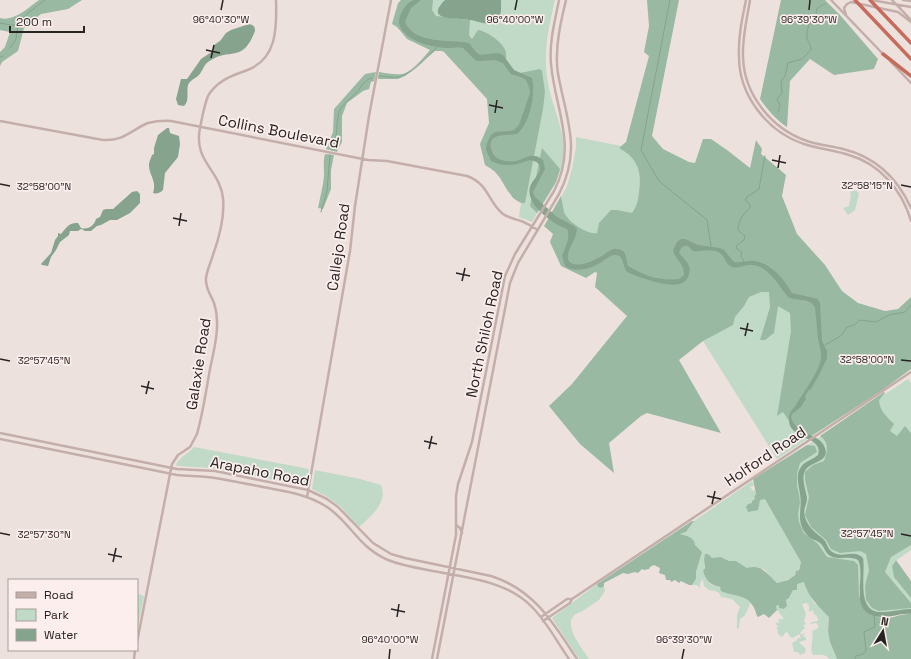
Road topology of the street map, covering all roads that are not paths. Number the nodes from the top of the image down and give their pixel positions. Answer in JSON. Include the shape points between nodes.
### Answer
{"nodes":[{"id":1,"x":276,"y":0,"type":"edge"},
{"id":2,"x":391,"y":0,"type":"edge"},
{"id":3,"x":559,"y":0,"type":"edge"},
{"id":4,"x":566,"y":0,"type":"edge"},
{"id":5,"x":746,"y":0,"type":"edge"},
{"id":6,"x":750,"y":0,"type":"edge"},
{"id":7,"x":831,"y":0,"type":"edge"},
{"id":8,"x":855,"y":0,"type":"edge"},
{"id":9,"x":871,"y":0,"type":"edge"},
{"id":10,"x":892,"y":0,"type":"edge"},
{"id":11,"x":903,"y":0,"type":"edge"},
{"id":12,"x":911,"y":1,"type":"edge"},
{"id":13,"x":897,"y":5,"type":"junction"},
{"id":14,"x":911,"y":7,"type":"edge"},
{"id":15,"x":847,"y":17,"type":"junction"},
{"id":16,"x":743,"y":19,"type":"junction"},
{"id":17,"x":911,"y":21,"type":"edge"},
{"id":18,"x":745,"y":29,"type":"junction"},
{"id":19,"x":911,"y":43,"type":"edge"},
{"id":20,"x":883,"y":54,"type":"junction"},
{"id":21,"x":911,"y":58,"type":"edge"},
{"id":22,"x":911,"y":76,"type":"edge"},
{"id":23,"x":911,"y":83,"type":"edge"},
{"id":24,"x":0,"y":122,"type":"edge"},
{"id":25,"x":201,"y":126,"type":"junction"},
{"id":26,"x":362,"y":159,"type":"junction"},
{"id":27,"x":911,"y":208,"type":"edge"},
{"id":28,"x":911,"y":221,"type":"edge"},
{"id":29,"x":532,"y":227,"type":"junction"},
{"id":30,"x":538,"y":230,"type":"junction"},
{"id":31,"x":911,"y":372,"type":"edge"},
{"id":32,"x":0,"y":433,"type":"edge"},
{"id":33,"x":0,"y":439,"type":"edge"},
{"id":34,"x":172,"y":468,"type":"junction"},
{"id":35,"x":170,"y":474,"type":"junction"},
{"id":36,"x":308,"y":490,"type":"junction"},
{"id":37,"x":307,"y":497,"type":"junction"},
{"id":38,"x":456,"y":525,"type":"junction"},
{"id":39,"x":462,"y":534,"type":"junction"},
{"id":40,"x":390,"y":553,"type":"junction"},
{"id":41,"x":387,"y":559,"type":"junction"},
{"id":42,"x":449,"y":567,"type":"junction"},
{"id":43,"x":455,"y":568,"type":"junction"},
{"id":44,"x":448,"y":574,"type":"junction"},
{"id":45,"x":454,"y":575,"type":"junction"},
{"id":46,"x":515,"y":586,"type":"junction"},
{"id":47,"x":512,"y":592,"type":"junction"},
{"id":48,"x":572,"y":599,"type":"junction"},
{"id":49,"x":443,"y":600,"type":"junction"},
{"id":50,"x":449,"y":601,"type":"junction"},
{"id":51,"x":546,"y":614,"type":"junction"},
{"id":52,"x":541,"y":617,"type":"junction"},
{"id":53,"x":548,"y":617,"type":"junction"},
{"id":54,"x":543,"y":621,"type":"junction"},
{"id":55,"x":138,"y":637,"type":"edge"},
{"id":56,"x":436,"y":638,"type":"junction"},
{"id":57,"x":441,"y":639,"type":"junction"},
{"id":58,"x":432,"y":659,"type":"edge"},
{"id":59,"x":437,"y":659,"type":"edge"},
{"id":60,"x":569,"y":659,"type":"edge"},
{"id":61,"x":577,"y":659,"type":"edge"}],
"edges":[{"from":1,"to":25,"type":"main road","name":"Galaxie Road","via":[[275,39],[267,55],[259,64],[226,78],[213,89],[205,104]]},
{"from":2,"to":26,"type":"main road","name":"Callejo Road"},
{"from":3,"to":29,"type":"main road","name":"North Shiloh Road","via":[[550,52],[564,133],[565,155],[557,184]]},
{"from":4,"to":30,"type":"main road","name":"North Shiloh Road","via":[[558,34],[557,63],[571,135],[571,156],[563,188]]},
{"from":5,"to":16,"type":"main road"},
{"from":6,"to":18,"type":"main road"},
{"from":7,"to":15,"type":"main road"},
{"from":8,"to":21,"type":"highway"},
{"from":9,"to":13,"type":"main road"},
{"from":9,"to":19,"type":"highway"},
{"from":10,"to":13,"type":"main road"},
{"from":11,"to":12,"type":"main road"},
{"from":13,"to":14,"type":"main road"},
{"from":13,"to":17,"type":"main road"},
{"from":15,"to":17,"type":"main road","via":[[844,8],[851,2],[898,12]]},
{"from":15,"to":20,"type":"main road"},
{"from":16,"to":18,"type":"main road"},
{"from":16,"to":28,"type":"main road","via":[[740,69],[747,92],[756,108],[774,128],[795,140],[849,155],[872,166],[894,187],[907,208]]},
{"from":18,"to":27,"type":"main road","via":[[743,59],[746,77],[756,99],[772,120],[807,141],[844,149],[869,159],[890,174]]},
{"from":20,"to":22,"type":"highway"},
{"from":20,"to":23,"type":"main road"},
{"from":24,"to":25,"type":"main road","name":"Collins Boulevard","via":[[104,140],[128,136],[148,124],[159,121]]},
{"from":25,"to":26,"type":"main road","name":"Collins Boulevard"},
{"from":25,"to":34,"type":"main road","name":"Galaxie Road","via":[[200,151],[218,180],[224,207],[206,276],[218,327],[197,434],[190,447],[176,457]]},
{"from":26,"to":29,"type":"main road","name":"Collins Boulevard","via":[[387,161],[472,178],[483,186],[497,208],[505,215]]},
{"from":26,"to":36,"type":"main road","name":"Callejo Road","via":[[351,247]]},
{"from":29,"to":30,"type":"main road","name":"Collins Boulevard"},
{"from":29,"to":38,"type":"main road","name":"North Shiloh Road","via":[[505,276],[472,442],[458,484]]},
{"from":30,"to":39,"type":"main road","name":"North Shiloh Road","via":[[518,263],[510,283]]},
{"from":31,"to":48,"type":"main road","name":"Holford Road"},
{"from":32,"to":34,"type":"main road","name":"Arapaho Road"},
{"from":33,"to":35,"type":"main road","name":"Arapaho Road"},
{"from":34,"to":35,"type":"main road","name":"Galaxie Road"},
{"from":34,"to":36,"type":"main road","name":"Arapaho Road","via":[[215,471]]},
{"from":35,"to":37,"type":"main road","name":"Arapaho Road","via":[[213,478]]},
{"from":35,"to":55,"type":"main road","name":"Galaxie Road"},
{"from":36,"to":37,"type":"main road","name":"Callejo Road"},
{"from":36,"to":40,"type":"main road","name":"Arapaho Road","via":[[335,505],[371,542]]},
{"from":37,"to":41,"type":"main road","name":"Arapaho Road","via":[[330,509],[364,545]]},
{"from":38,"to":39,"type":"main road"},
{"from":38,"to":42,"type":"main road","name":"North Shiloh Road"},
{"from":39,"to":43,"type":"main road","name":"North Shiloh Road"},
{"from":40,"to":41,"type":"main road"},
{"from":40,"to":42,"type":"main road","name":"Arapaho Road"},
{"from":41,"to":44,"type":"main road","name":"Arapaho Road"},
{"from":42,"to":43,"type":"main road","name":"Arapaho Road"},
{"from":42,"to":44,"type":"main road","name":"North Shiloh Road"},
{"from":43,"to":45,"type":"main road","name":"North Shiloh Road"},
{"from":43,"to":46,"type":"main road","name":"Arapaho Road","via":[[492,576]]},
{"from":44,"to":45,"type":"main road","name":"Arapaho Road"},
{"from":44,"to":49,"type":"main road","name":"North Shiloh Road"},
{"from":45,"to":47,"type":"main road","name":"Arapaho Road","via":[[490,582]]},
{"from":45,"to":50,"type":"main road","name":"North Shiloh Road"},
{"from":46,"to":47,"type":"main road"},
{"from":46,"to":51,"type":"main road","name":"Arapaho Road"},
{"from":47,"to":52,"type":"main road","name":"Arapaho Road","via":[[528,603]]},
{"from":48,"to":51,"type":"main road","name":"Holford Road","via":[[567,599]]},
{"from":48,"to":53,"type":"main road","name":"Holford Road"},
{"from":49,"to":50,"type":"main road"},
{"from":49,"to":56,"type":"main road","name":"North Shiloh Road"},
{"from":50,"to":57,"type":"main road","name":"North Shiloh Road"},
{"from":51,"to":52,"type":"main road","name":"Holford Road"},
{"from":51,"to":53,"type":"main road","name":"Arapaho Road"},
{"from":52,"to":54,"type":"main road","name":"Arapaho Road"},
{"from":53,"to":54,"type":"main road","name":"Holford Road"},
{"from":53,"to":61,"type":"main road","name":"Arapaho Road"},
{"from":54,"to":60,"type":"main road","name":"Arapaho Road"},
{"from":56,"to":57,"type":"main road"},
{"from":56,"to":58,"type":"main road","name":"North Shiloh Road"},
{"from":57,"to":59,"type":"main road","name":"North Shiloh Road"}]}
